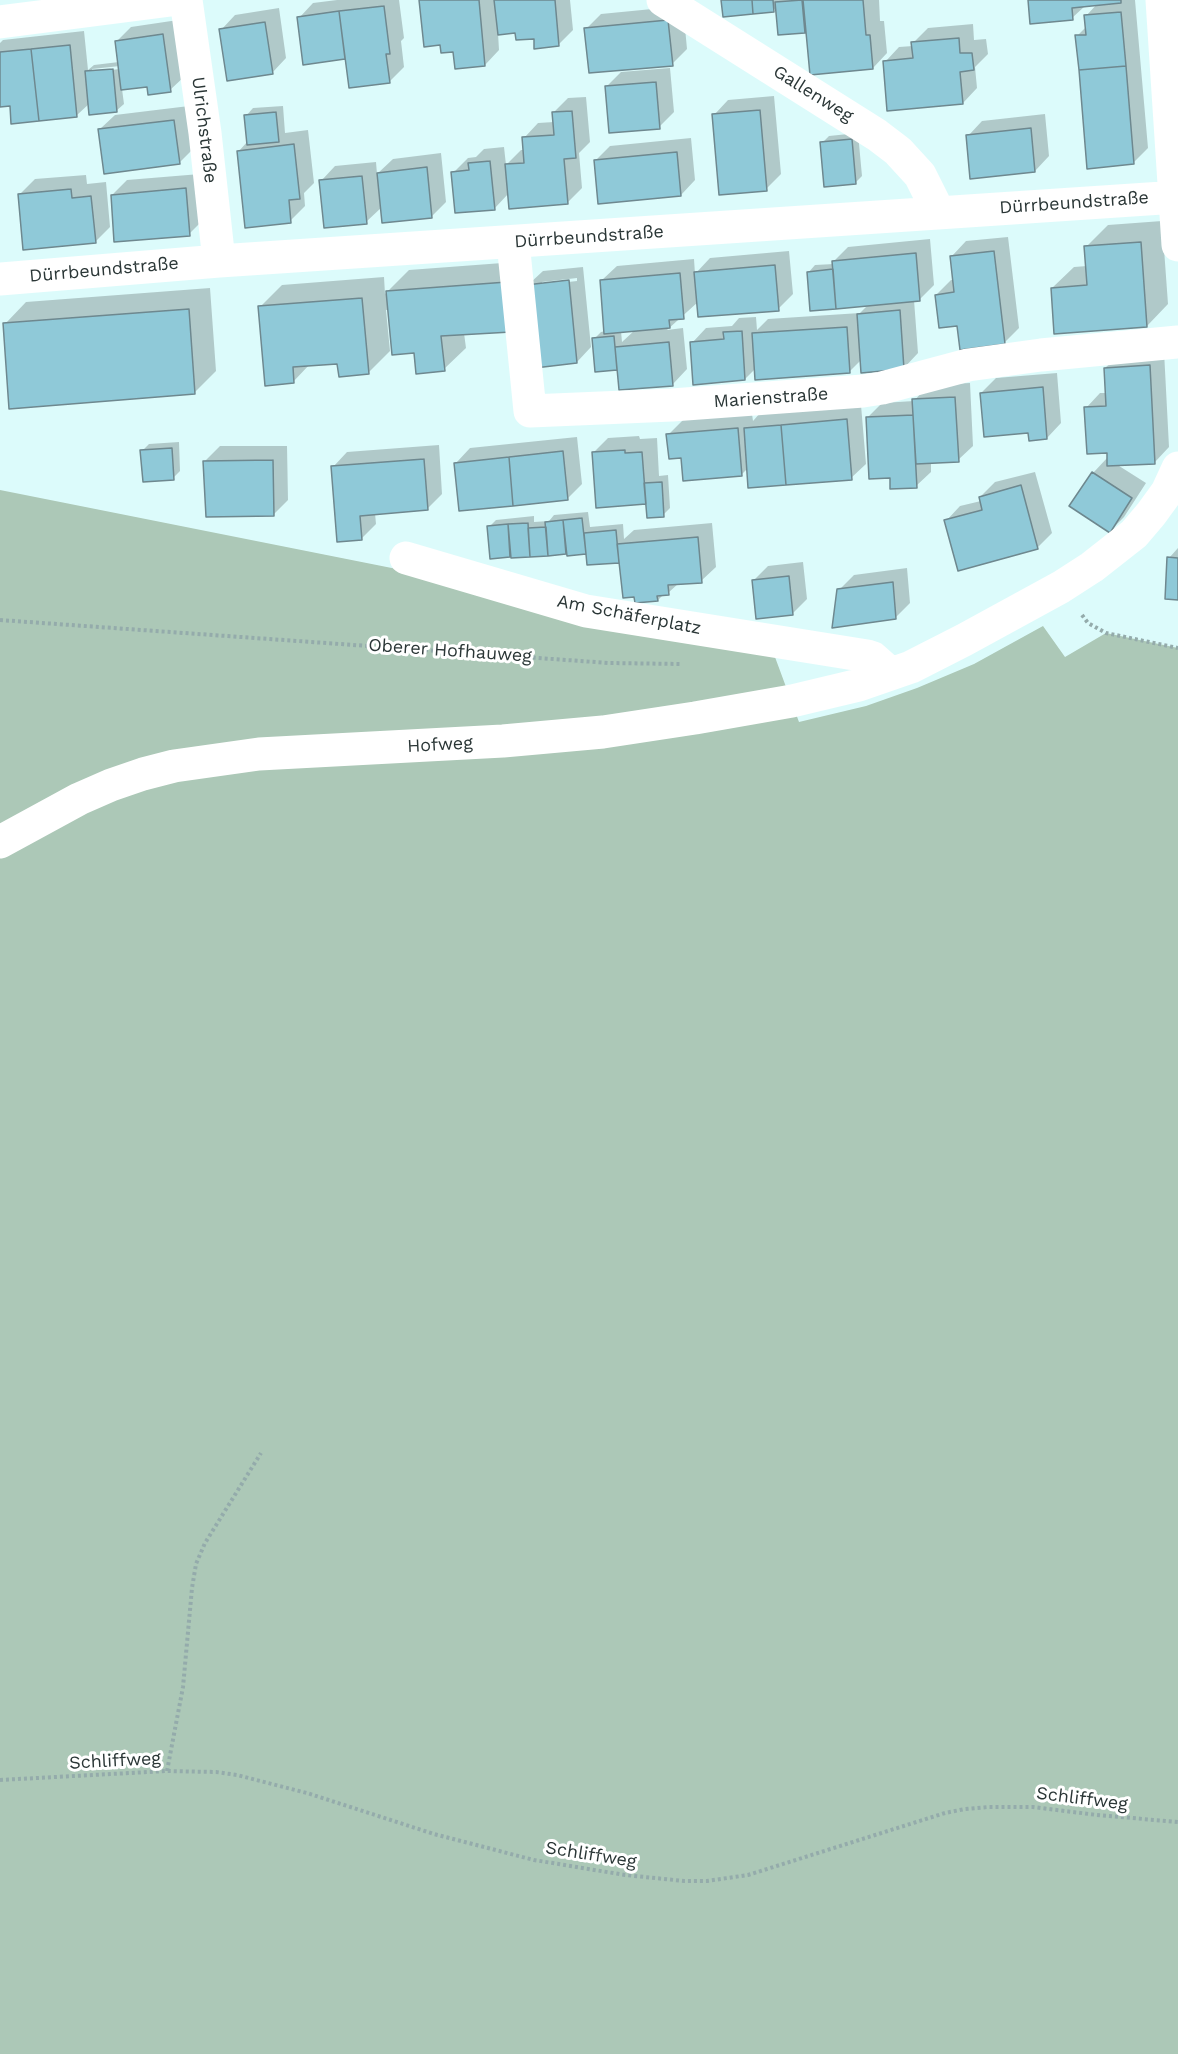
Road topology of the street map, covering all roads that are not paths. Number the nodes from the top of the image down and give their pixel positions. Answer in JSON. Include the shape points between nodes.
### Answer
{"nodes":[{"id":1,"x":186,"y":0,"type":"edge"},
{"id":2,"x":663,"y":0,"type":"edge"},
{"id":3,"x":1162,"y":0,"type":"edge"},
{"id":4,"x":154,"y":1,"type":"edge"},
{"id":5,"x":0,"y":22,"type":"edge"},
{"id":6,"x":1177,"y":197,"type":"edge"},
{"id":7,"x":939,"y":213,"type":"junction"},
{"id":8,"x":513,"y":242,"type":"junction"},
{"id":9,"x":1178,"y":245,"type":"edge"},
{"id":10,"x":219,"y":261,"type":"junction"},
{"id":11,"x":0,"y":279,"type":"edge"},
{"id":12,"x":1178,"y":342,"type":"edge"},
{"id":13,"x":1174,"y":485,"type":"edge"},
{"id":14,"x":406,"y":558,"type":"dead end"},
{"id":15,"x":891,"y":674,"type":"junction"},
{"id":16,"x":0,"y":842,"type":"edge"}],
"edges":[{"from":1,"to":10,"type":"street","name":"Ulrichstraße"},
{"from":2,"to":7,"type":"street","name":"Gallenweg","via":[[898,151],[920,175]]},
{"from":3,"to":6,"type":"street"},
{"from":4,"to":5,"type":"street"},
{"from":6,"to":7,"type":"street","name":"Dürrbeundstraße"},
{"from":6,"to":9,"type":"street"},
{"from":7,"to":8,"type":"street","name":"Dürrbeundstraße"},
{"from":8,"to":10,"type":"street","name":"Dürrbeundstraße"},
{"from":8,"to":12,"type":"street","name":"Marienstraße","via":[[530,411],[863,391],[968,365]]},
{"from":10,"to":11,"type":"street","name":"Dürrbeundstraße"},
{"from":13,"to":15,"type":"street","via":[[1134,534],[1099,562],[964,640]]},
{"from":14,"to":15,"type":"street","name":"Am Schäferplatz","via":[[586,611],[873,658]]},
{"from":15,"to":16,"type":"street","name":"Hofweg","via":[[792,701],[603,732],[513,741],[259,754],[174,766],[111,785]]}]}
